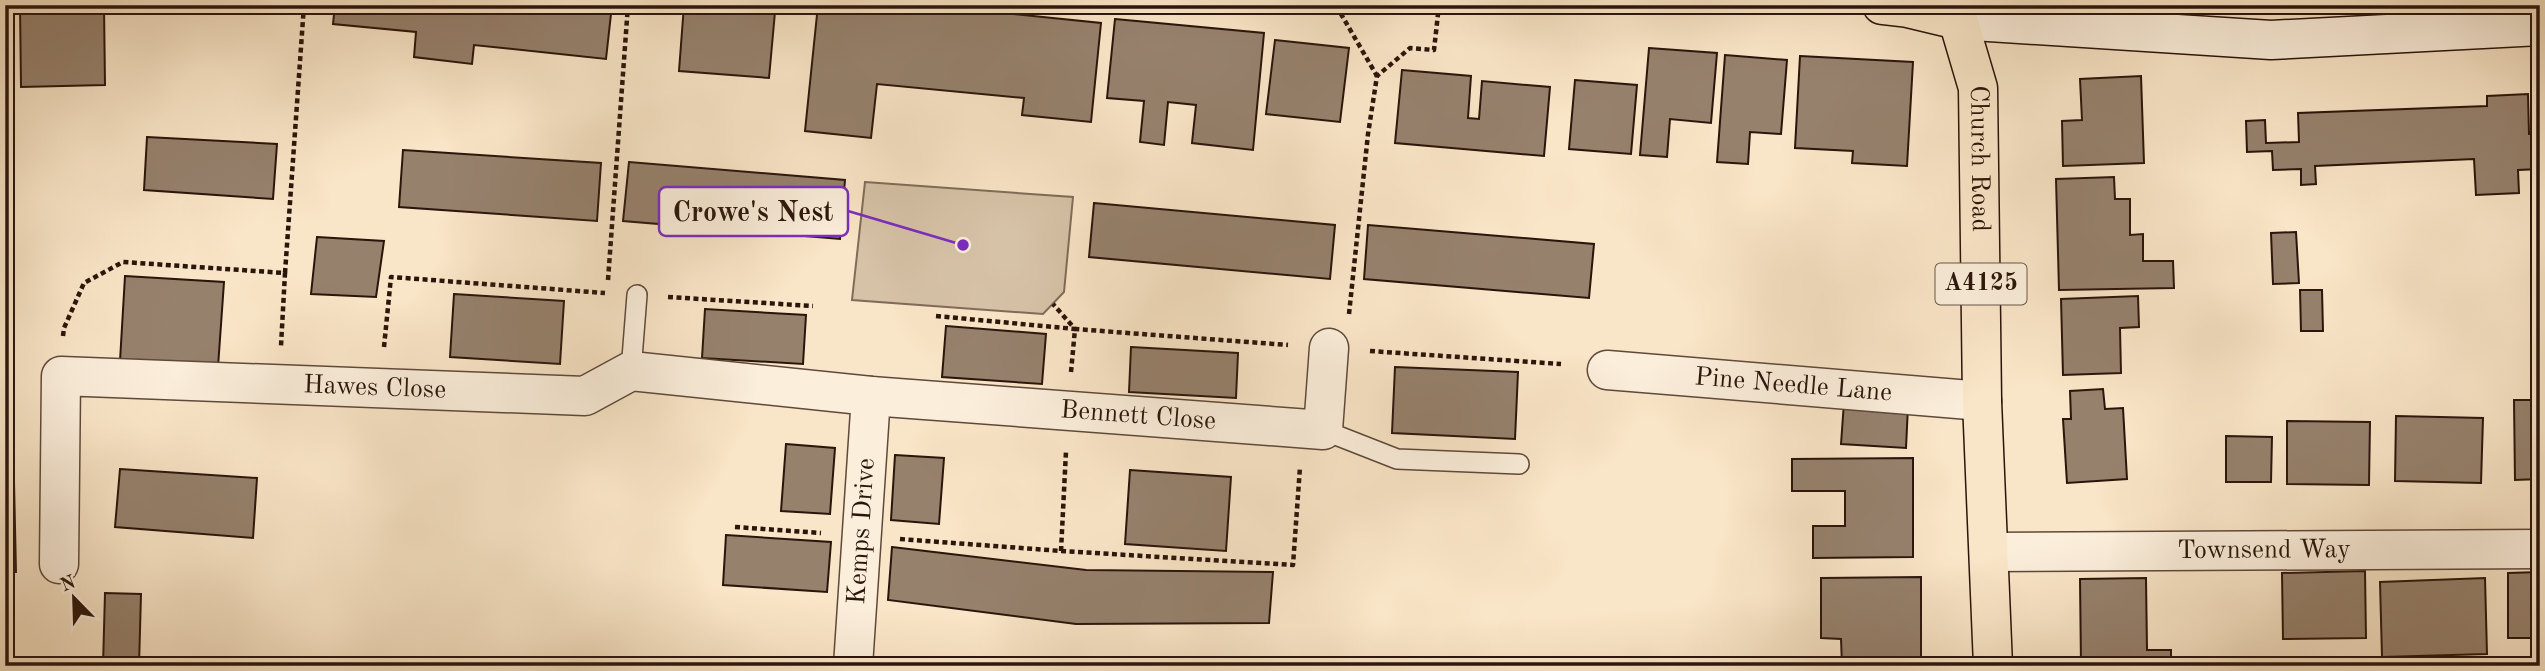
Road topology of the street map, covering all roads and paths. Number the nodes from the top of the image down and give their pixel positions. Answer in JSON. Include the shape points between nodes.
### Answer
{"nodes":[{"id":1,"x":304,"y":5,"type":"edge"},
{"id":2,"x":628,"y":5,"type":"edge"},
{"id":3,"x":1342,"y":5,"type":"edge"},
{"id":4,"x":1439,"y":5,"type":"edge"},
{"id":5,"x":1882,"y":5,"type":"edge"},
{"id":6,"x":1958,"y":13,"type":"edge"},
{"id":7,"x":2540,"y":26,"type":"edge"},
{"id":8,"x":1377,"y":76,"type":"junction"},
{"id":9,"x":285,"y":273,"type":"junction"},
{"id":10,"x":638,"y":295,"type":"joint"},
{"id":11,"x":1053,"y":304,"type":"dead end"},
{"id":12,"x":813,"y":306,"type":"dead end"},
{"id":13,"x":936,"y":316,"type":"dead end"},
{"id":14,"x":1075,"y":329,"type":"junction"},
{"id":15,"x":1337,"y":349,"type":"junction"},
{"id":16,"x":1561,"y":364,"type":"dead end"},
{"id":17,"x":1607,"y":369,"type":"dead end"},
{"id":18,"x":631,"y":371,"type":"junction"},
{"id":19,"x":61,"y":376,"type":"junction"},
{"id":20,"x":279,"y":384,"type":"junction"},
{"id":21,"x":380,"y":388,"type":"junction"},
{"id":22,"x":871,"y":396,"type":"junction"},
{"id":23,"x":1982,"y":401,"type":"junction"},
{"id":24,"x":1068,"y":412,"type":"junction"},
{"id":25,"x":1312,"y":429,"type":"junction"},
{"id":26,"x":1519,"y":464,"type":"dead end"},
{"id":27,"x":735,"y":527,"type":"dead end"},
{"id":28,"x":862,"y":536,"type":"junction"},
{"id":29,"x":2540,"y":549,"type":"edge"},
{"id":30,"x":1061,"y":551,"type":"junction"},
{"id":31,"x":1989,"y":552,"type":"junction"},
{"id":32,"x":59,"y":564,"type":"dead end"},
{"id":33,"x":853,"y":666,"type":"edge"},
{"id":34,"x":1993,"y":666,"type":"edge"}],
"edges":[{"from":1,"to":9,"type":"path"},
{"from":2,"to":21,"type":"path","via":[[608,293],[390,278]]},
{"from":3,"to":8,"type":"path","via":[[1341,14]]},
{"from":4,"to":8,"type":"path","via":[[1434,50],[1410,48]]},
{"from":5,"to":6,"type":"main road"},
{"from":6,"to":7,"type":"street","via":[[2271,40]]},
{"from":6,"to":23,"type":"main road","name":"Church Road","number":"A4125","via":[[1978,88]]},
{"from":8,"to":15,"type":"path"},
{"from":9,"to":19,"type":"path","via":[[123,262],[84,283],[64,328]]},
{"from":9,"to":20,"type":"path"},
{"from":10,"to":12,"type":"path"},
{"from":10,"to":18,"type":"lane"},
{"from":11,"to":14,"type":"path"},
{"from":13,"to":14,"type":"path"},
{"from":14,"to":15,"type":"path"},
{"from":14,"to":24,"type":"path"},
{"from":15,"to":16,"type":"path"},
{"from":15,"to":25,"type":"street"},
{"from":17,"to":23,"type":"street","name":"Pine Needle Lane"},
{"from":18,"to":21,"type":"street","name":"Hawes Close","via":[[585,396]]},
{"from":18,"to":22,"type":"street"},
{"from":19,"to":20,"type":"street","name":"Hawes Close"},
{"from":19,"to":32,"type":"street"},
{"from":20,"to":21,"type":"street","name":"Hawes Close"},
{"from":22,"to":24,"type":"street","name":"Bennett Close"},
{"from":22,"to":28,"type":"street","name":"Kemps Drive"},
{"from":23,"to":31,"type":"main road","name":"Church Road","number":"A4125"},
{"from":24,"to":25,"type":"street","name":"Bennett Close"},
{"from":24,"to":30,"type":"path"},
{"from":25,"to":26,"type":"lane","via":[[1397,459]]},
{"from":25,"to":30,"type":"path","via":[[1293,565]]},
{"from":27,"to":28,"type":"path"},
{"from":28,"to":30,"type":"path"},
{"from":28,"to":33,"type":"street","name":"Kemps Drive"},
{"from":29,"to":31,"type":"street","name":"Townsend Way"},
{"from":31,"to":34,"type":"main road","number":"A4125"}]}
